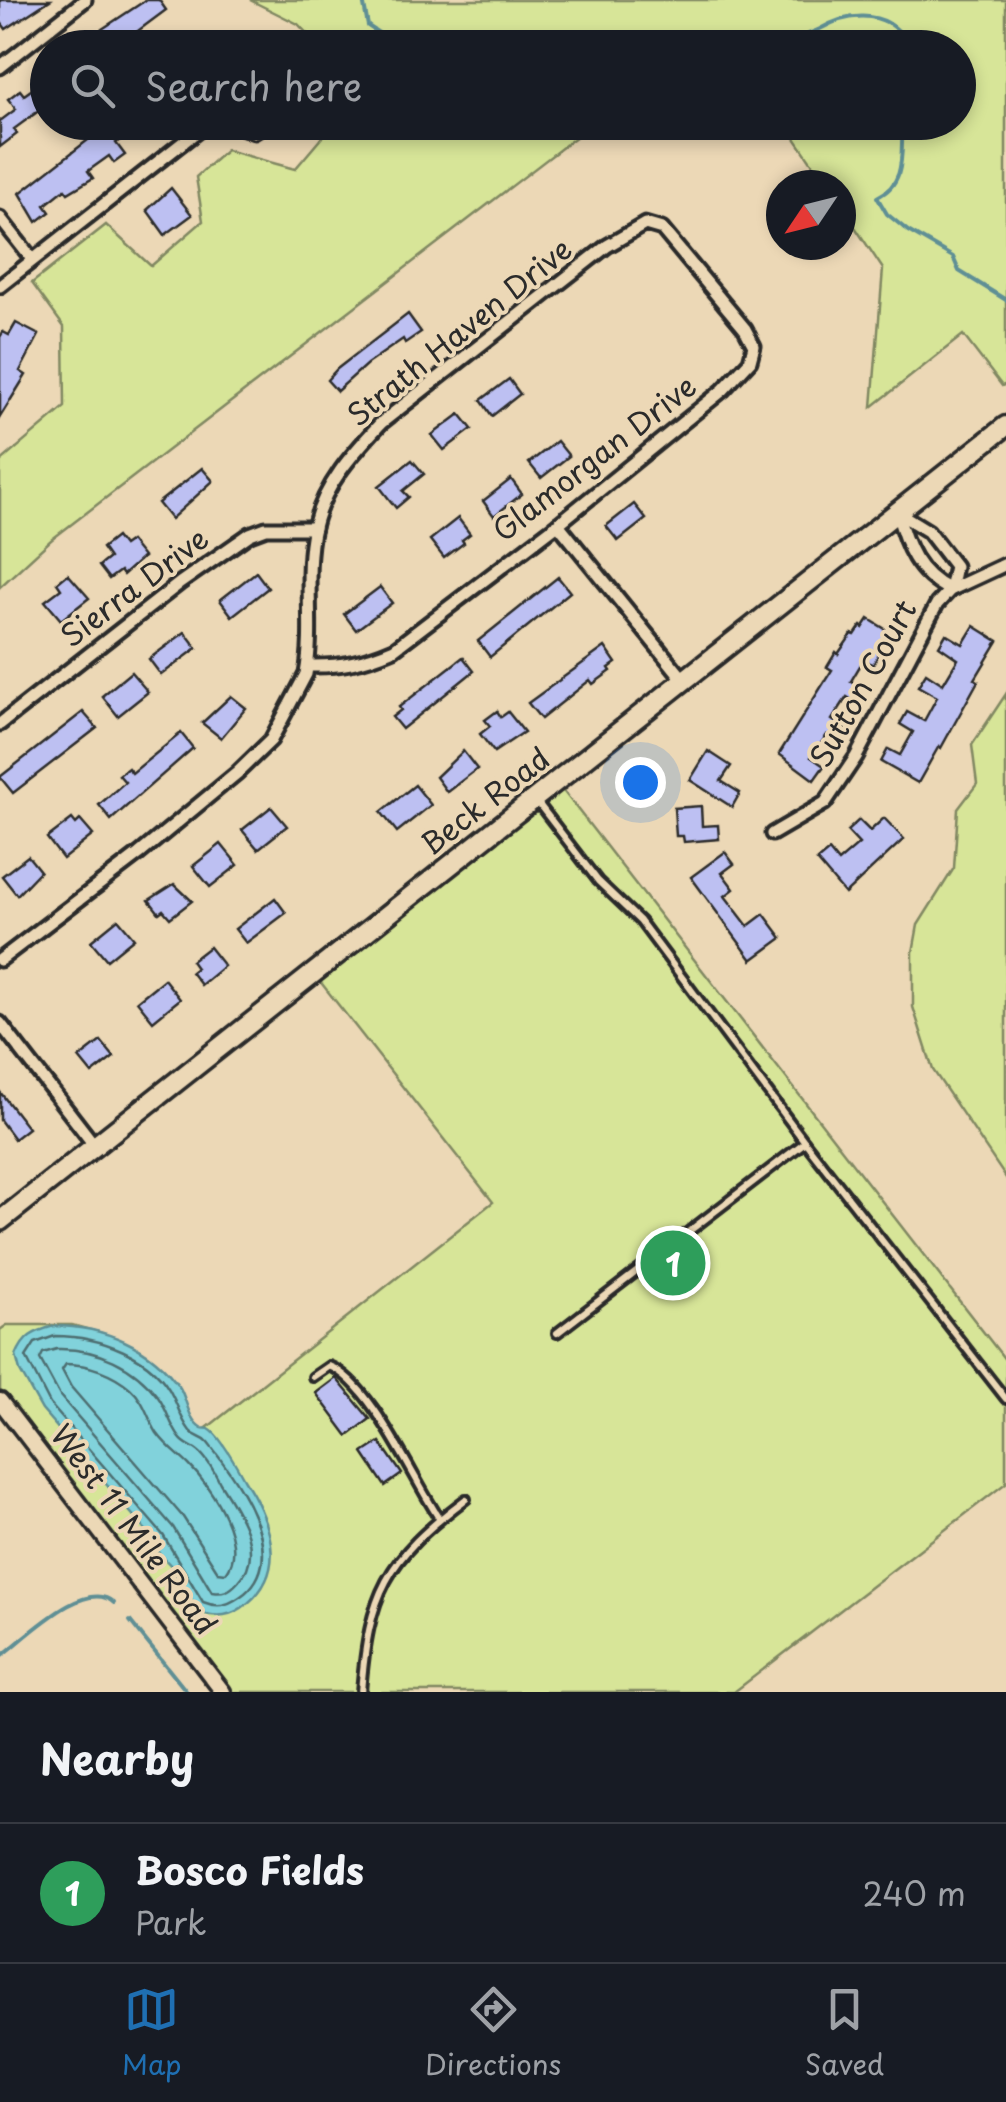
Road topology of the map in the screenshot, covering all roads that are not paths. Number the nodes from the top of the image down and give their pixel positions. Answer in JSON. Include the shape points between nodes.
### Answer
{"nodes":[{"id":1,"x":86,"y":0,"type":"edge"},
{"id":2,"x":47,"y":30,"type":"edge"},
{"id":3,"x":30,"y":44,"type":"edge"},
{"id":4,"x":0,"y":67,"type":"edge"},
{"id":5,"x":186,"y":140,"type":"edge"},
{"id":6,"x":0,"y":218,"type":"edge"},
{"id":7,"x":646,"y":224,"type":"joint"},
{"id":8,"x":32,"y":259,"type":"junction"},
{"id":9,"x":0,"y":286,"type":"edge"},
{"id":10,"x":1006,"y":426,"type":"edge"},
{"id":11,"x":896,"y":512,"type":"junction"},
{"id":12,"x":558,"y":524,"type":"junction"},
{"id":13,"x":314,"y":528,"type":"junction"},
{"id":14,"x":1006,"y":564,"type":"edge"},
{"id":15,"x":950,"y":590,"type":"junction"},
{"id":16,"x":308,"y":666,"type":"junction"},
{"id":17,"x":684,"y":680,"type":"junction"},
{"id":18,"x":0,"y":724,"type":"edge"},
{"id":19,"x":534,"y":799,"type":"junction"},
{"id":20,"x":772,"y":834,"type":"dead end"},
{"id":21,"x":0,"y":960,"type":"edge"},
{"id":22,"x":0,"y":1023,"type":"edge"},
{"id":23,"x":805,"y":1142,"type":"junction"},
{"id":24,"x":95,"y":1146,"type":"junction"},
{"id":25,"x":0,"y":1220,"type":"edge"},
{"id":26,"x":557,"y":1333,"type":"dead end"},
{"id":27,"x":313,"y":1376,"type":"dead end"},
{"id":28,"x":1006,"y":1398,"type":"edge"},
{"id":29,"x":0,"y":1401,"type":"edge"},
{"id":30,"x":466,"y":1499,"type":"dead end"},
{"id":31,"x":440,"y":1518,"type":"junction"},
{"id":32,"x":223,"y":1692,"type":"edge"},
{"id":33,"x":361,"y":1692,"type":"edge"}],
"edges":[{"from":1,"to":2,"type":"street"},
{"from":3,"to":4,"type":"street"},
{"from":5,"to":8,"type":"street"},
{"from":6,"to":8,"type":"street"},
{"from":7,"to":12,"type":"street","name":"Glamorgan Drive","via":[[662,229],[682,249],[745,329],[754,346],[750,361]]},
{"from":7,"to":13,"type":"street","name":"Strath Haven Drive","via":[[607,246],[381,423],[348,458]]},
{"from":8,"to":9,"type":"street"},
{"from":10,"to":11,"type":"main road","name":"Beck Road"},
{"from":11,"to":15,"type":"street","name":"Sutton Court","via":[[907,549],[931,581]]},
{"from":11,"to":15,"type":"street","name":"Sutton Court","via":[[928,531],[955,566]]},
{"from":11,"to":17,"type":"main road","name":"Beck Road"},
{"from":12,"to":16,"type":"street","name":"Glamorgan Drive","via":[[394,649],[340,667]]},
{"from":12,"to":17,"type":"street"},
{"from":13,"to":16,"type":"street","name":"Strath Haven Drive"},
{"from":13,"to":18,"type":"street","name":"Sierra Drive","via":[[250,534]]},
{"from":14,"to":15,"type":"street","name":"Sutton Court"},
{"from":15,"to":20,"type":"street","name":"Sutton Court","via":[[824,803]]},
{"from":16,"to":21,"type":"street","name":"Strath Haven Drive","via":[[271,740],[237,773]]},
{"from":17,"to":19,"type":"main road","name":"Beck Road"},
{"from":19,"to":23,"type":"lane","via":[[598,881],[640,921]]},
{"from":19,"to":24,"type":"main road","name":"Beck Road"},
{"from":22,"to":24,"type":"street"},
{"from":23,"to":26,"type":"lane"},
{"from":23,"to":28,"type":"lane"},
{"from":24,"to":25,"type":"main road","name":"Beck Road"},
{"from":27,"to":31,"type":"lane","via":[[329,1366],[351,1383]]},
{"from":29,"to":32,"type":"street","name":"West 11 Mile Road"},
{"from":30,"to":31,"type":"lane"},
{"from":31,"to":33,"type":"lane","via":[[390,1572],[372,1607]]}]}
